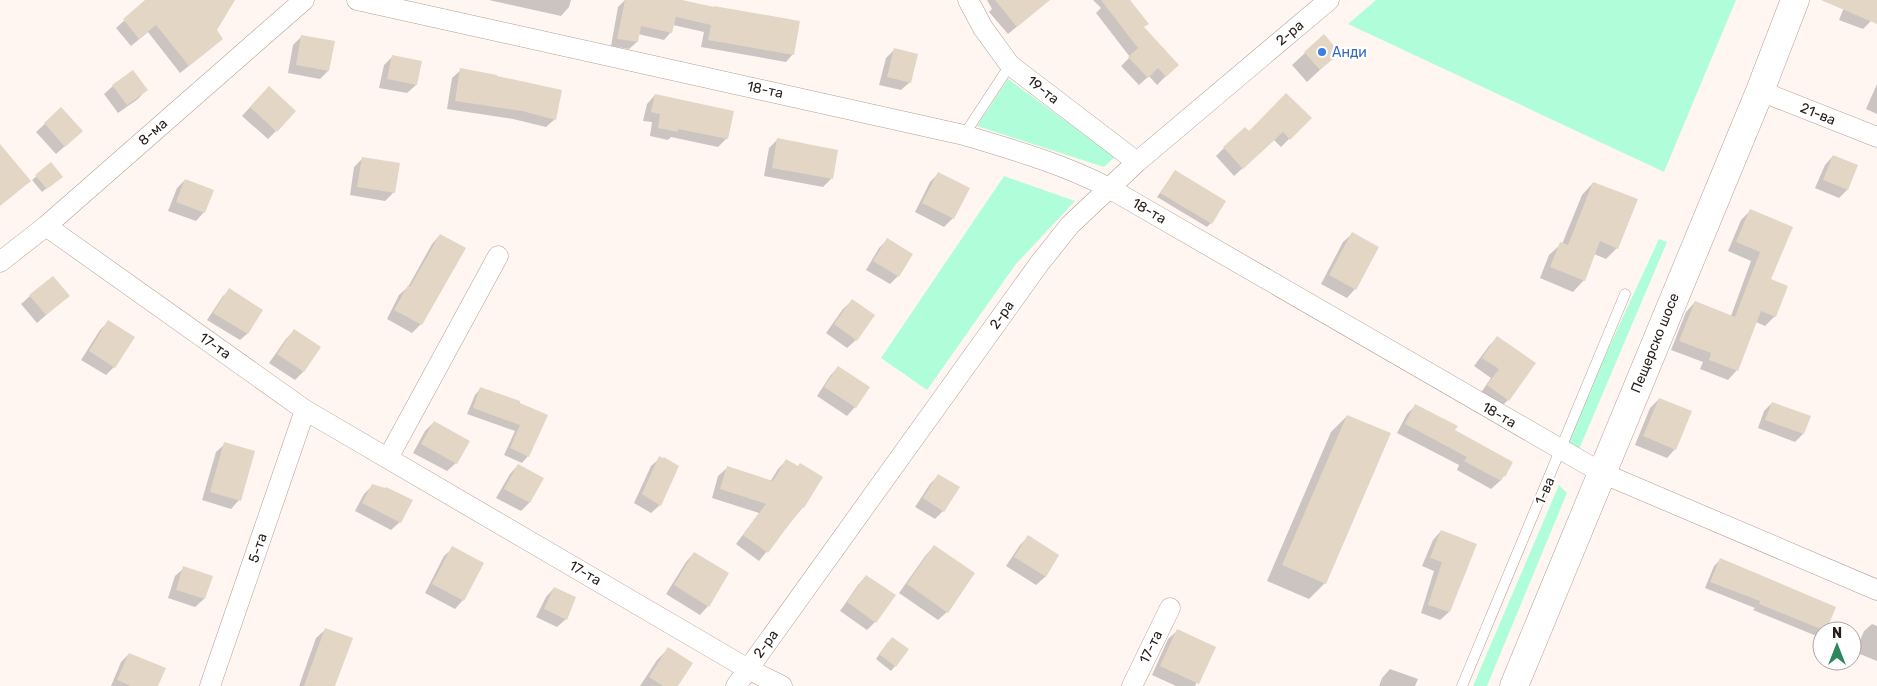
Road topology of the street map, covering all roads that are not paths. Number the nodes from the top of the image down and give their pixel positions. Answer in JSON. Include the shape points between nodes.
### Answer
{"nodes":[{"id":1,"x":304,"y":0,"type":"edge"},
{"id":2,"x":357,"y":0,"type":"edge"},
{"id":3,"x":968,"y":0,"type":"edge"},
{"id":4,"x":1330,"y":0,"type":"edge"},
{"id":5,"x":1794,"y":0,"type":"edge"},
{"id":6,"x":1010,"y":64,"type":"junction"},
{"id":7,"x":1760,"y":91,"type":"junction"},
{"id":8,"x":964,"y":134,"type":"junction"},
{"id":9,"x":1877,"y":137,"type":"edge"},
{"id":10,"x":1137,"y":162,"type":"junction"},
{"id":11,"x":1109,"y":188,"type":"junction"},
{"id":12,"x":46,"y":226,"type":"junction"},
{"id":13,"x":498,"y":256,"type":"dead end"},
{"id":14,"x":0,"y":262,"type":"edge"},
{"id":15,"x":1625,"y":294,"type":"dead end"},
{"id":16,"x":305,"y":410,"type":"junction"},
{"id":17,"x":1562,"y":451,"type":"junction"},
{"id":18,"x":388,"y":458,"type":"junction"},
{"id":19,"x":1602,"y":473,"type":"junction"},
{"id":20,"x":1877,"y":590,"type":"edge"},
{"id":21,"x":1170,"y":608,"type":"dead end"},
{"id":22,"x":748,"y":669,"type":"junction"},
{"id":23,"x":210,"y":686,"type":"edge"},
{"id":24,"x":736,"y":686,"type":"edge"},
{"id":25,"x":782,"y":686,"type":"edge"},
{"id":26,"x":1132,"y":686,"type":"edge"},
{"id":27,"x":1462,"y":686,"type":"edge"},
{"id":28,"x":1514,"y":686,"type":"edge"}],
"edges":[{"from":1,"to":12,"type":"street","name":"8-ма"},
{"from":2,"to":8,"type":"street","name":"18-та"},
{"from":3,"to":6,"type":"street","name":"19-та","via":[[983,28]]},
{"from":4,"to":10,"type":"street","name":"2-ра"},
{"from":5,"to":7,"type":"main road","name":"Пещерско шосе"},
{"from":6,"to":8,"type":"lane"},
{"from":6,"to":10,"type":"street","name":"19-та"},
{"from":7,"to":9,"type":"street","name":"21-ва"},
{"from":7,"to":19,"type":"main road","name":"Пещерско шосе"},
{"from":8,"to":11,"type":"street","name":"18-та","via":[[1041,158]]},
{"from":10,"to":11,"type":"street","name":"2-ра"},
{"from":11,"to":17,"type":"street","name":"18-та"},
{"from":11,"to":22,"type":"street","name":"2-ра","via":[[1070,225],[1038,264]]},
{"from":12,"to":14,"type":"street","name":"8-ма"},
{"from":12,"to":16,"type":"street","name":"17-та"},
{"from":13,"to":18,"type":"street"},
{"from":15,"to":17,"type":"lane","name":"1-ва"},
{"from":16,"to":18,"type":"street","name":"17-та"},
{"from":16,"to":23,"type":"street","name":"5-та"},
{"from":17,"to":19,"type":"street","name":"18-та"},
{"from":17,"to":27,"type":"lane","name":"1-ва"},
{"from":18,"to":22,"type":"street","name":"17-та"},
{"from":19,"to":20,"type":"street","name":"18-та"},
{"from":19,"to":28,"type":"main road","name":"Пещерско шосе"},
{"from":21,"to":26,"type":"street","name":"17-та"},
{"from":22,"to":24,"type":"street","name":"2-ра"},
{"from":22,"to":25,"type":"street","name":"17-та"}]}
